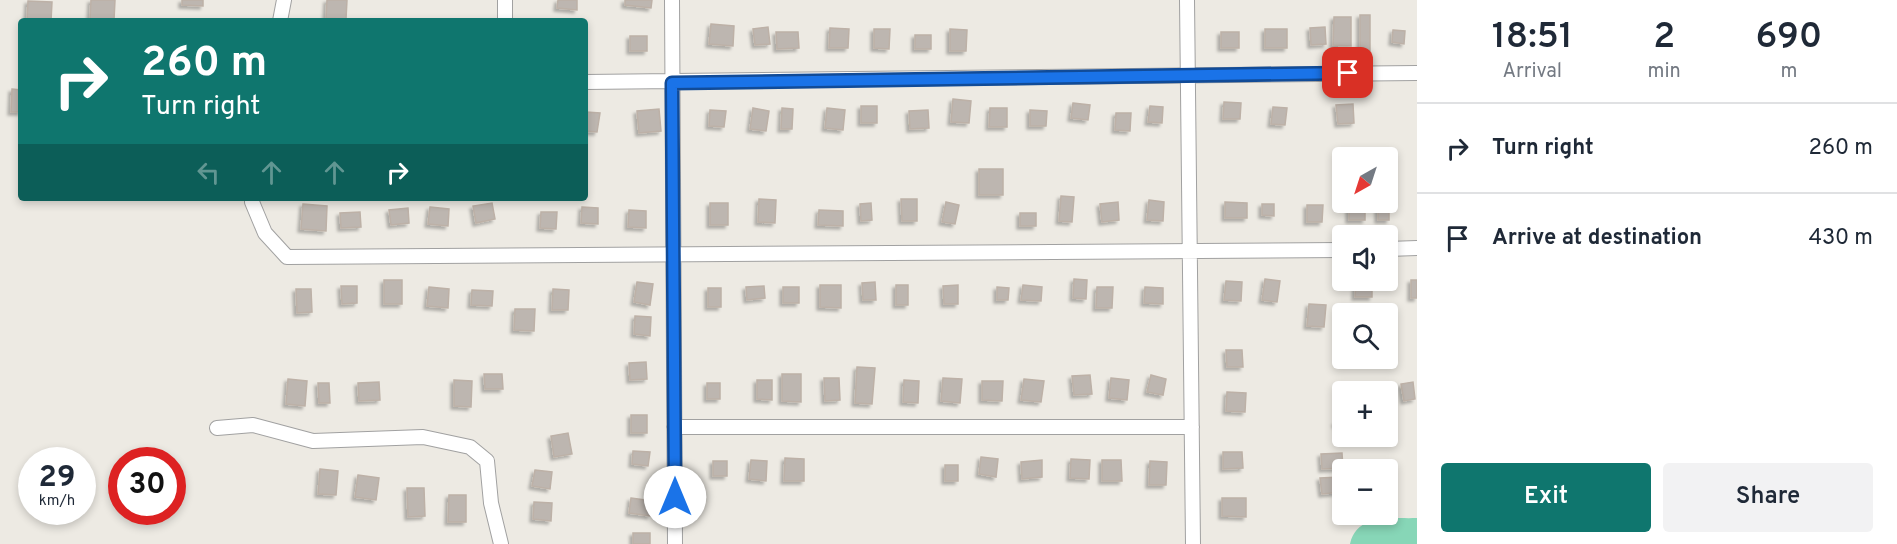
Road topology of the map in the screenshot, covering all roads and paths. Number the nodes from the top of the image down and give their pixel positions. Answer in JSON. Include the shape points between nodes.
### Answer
{"nodes":[{"id":1,"x":284,"y":0,"type":"edge"},
{"id":2,"x":505,"y":0,"type":"edge"},
{"id":3,"x":672,"y":0,"type":"edge"},
{"id":4,"x":1187,"y":0,"type":"edge"},
{"id":5,"x":281,"y":18,"type":"edge"},
{"id":6,"x":505,"y":18,"type":"edge"},
{"id":7,"x":1417,"y":73,"type":"edge"},
{"id":8,"x":1188,"y":74,"type":"junction"},
{"id":9,"x":588,"y":82,"type":"edge"},
{"id":10,"x":672,"y":83,"type":"junction"},
{"id":11,"x":254,"y":201,"type":"edge"},
{"id":12,"x":1417,"y":248,"type":"edge"},
{"id":13,"x":1398,"y":249,"type":"edge"},
{"id":14,"x":1332,"y":250,"type":"edge"},
{"id":15,"x":1190,"y":253,"type":"junction"},
{"id":16,"x":673,"y":255,"type":"junction"},
{"id":17,"x":1192,"y":427,"type":"junction"},
{"id":18,"x":218,"y":428,"type":"dead end"},
{"id":19,"x":674,"y":428,"type":"junction"},
{"id":20,"x":501,"y":544,"type":"edge"},
{"id":21,"x":675,"y":544,"type":"edge"},
{"id":22,"x":1193,"y":544,"type":"edge"}],
"edges":[{"from":1,"to":5,"type":"street"},
{"from":2,"to":6,"type":"street"},
{"from":3,"to":10,"type":"street"},
{"from":4,"to":8,"type":"street"},
{"from":7,"to":8,"type":"street"},
{"from":8,"to":10,"type":"street"},
{"from":8,"to":15,"type":"street"},
{"from":9,"to":10,"type":"street"},
{"from":10,"to":16,"type":"street"},
{"from":11,"to":16,"type":"street","via":[[266,233],[287,257]]},
{"from":12,"to":13,"type":"street"},
{"from":14,"to":15,"type":"street"},
{"from":15,"to":16,"type":"street"},
{"from":15,"to":17,"type":"street"},
{"from":16,"to":19,"type":"street"},
{"from":17,"to":19,"type":"street"},
{"from":17,"to":22,"type":"street"},
{"from":18,"to":20,"type":"street","via":[[253,425],[313,441],[423,437],[470,447],[487,461],[491,503]]},
{"from":19,"to":21,"type":"street"}]}
